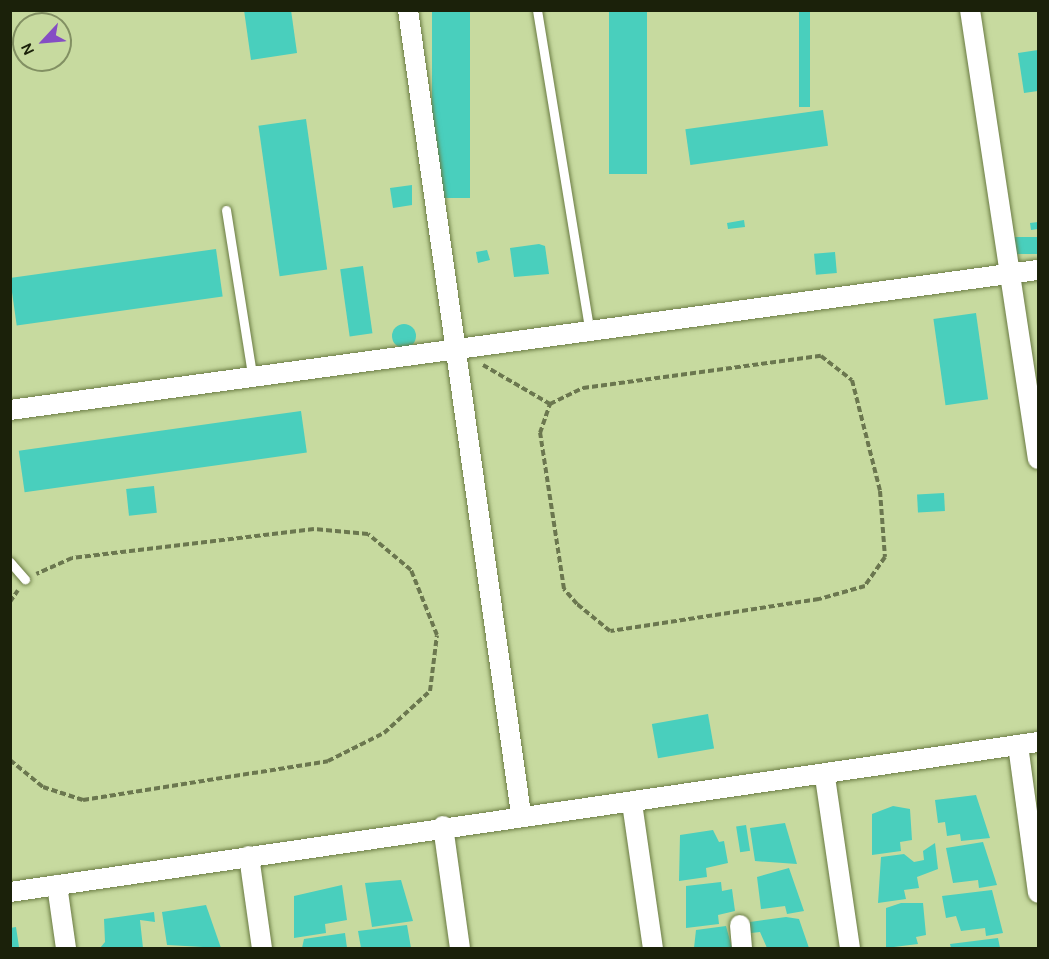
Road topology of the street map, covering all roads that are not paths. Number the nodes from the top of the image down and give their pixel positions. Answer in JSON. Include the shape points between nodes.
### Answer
{"nodes":[{"id":1,"x":408,"y":10,"type":"edge"},
{"id":2,"x":537,"y":10,"type":"edge"},
{"id":3,"x":970,"y":10,"type":"edge"},
{"id":4,"x":226,"y":210,"type":"dead end"},
{"id":5,"x":1038,"y":270,"type":"edge"},
{"id":6,"x":1009,"y":274,"type":"junction"},
{"id":7,"x":589,"y":328,"type":"junction"},
{"id":8,"x":452,"y":346,"type":"junction"},
{"id":9,"x":252,"y":375,"type":"junction"},
{"id":10,"x":10,"y":410,"type":"edge"},
{"id":11,"x":1038,"y":459,"type":"edge"},
{"id":12,"x":10,"y":562,"type":"edge"},
{"id":13,"x":25,"y":579,"type":"road end"},
{"id":14,"x":1038,"y":742,"type":"edge"},
{"id":15,"x":1018,"y":745,"type":"junction"},
{"id":16,"x":825,"y":777,"type":"junction"},
{"id":17,"x":632,"y":803,"type":"junction"},
{"id":18,"x":520,"y":814,"type":"junction"},
{"id":19,"x":444,"y":826,"type":"junction"},
{"id":20,"x":249,"y":856,"type":"junction"},
{"id":21,"x":57,"y":885,"type":"junction"},
{"id":22,"x":10,"y":892,"type":"edge"},
{"id":23,"x":1038,"y":892,"type":"edge"},
{"id":24,"x":741,"y":925,"type":"dead end"},
{"id":25,"x":66,"y":948,"type":"edge"},
{"id":26,"x":262,"y":948,"type":"edge"},
{"id":27,"x":460,"y":948,"type":"edge"},
{"id":28,"x":653,"y":948,"type":"edge"},
{"id":29,"x":742,"y":948,"type":"edge"},
{"id":30,"x":850,"y":948,"type":"edge"}],
"edges":[{"from":1,"to":8,"type":"street"},
{"from":2,"to":7,"type":"lane"},
{"from":3,"to":6,"type":"street"},
{"from":4,"to":9,"type":"lane"},
{"from":5,"to":6,"type":"street"},
{"from":6,"to":7,"type":"street"},
{"from":6,"to":11,"type":"street"},
{"from":7,"to":8,"type":"street"},
{"from":8,"to":9,"type":"street"},
{"from":8,"to":18,"type":"street"},
{"from":9,"to":10,"type":"street"},
{"from":12,"to":13,"type":"lane"},
{"from":14,"to":15,"type":"street"},
{"from":15,"to":16,"type":"street"},
{"from":15,"to":23,"type":"street"},
{"from":16,"to":17,"type":"street"},
{"from":16,"to":30,"type":"street"},
{"from":17,"to":18,"type":"street"},
{"from":17,"to":28,"type":"street"},
{"from":18,"to":19,"type":"street"},
{"from":19,"to":20,"type":"street"},
{"from":19,"to":27,"type":"street"},
{"from":20,"to":21,"type":"street"},
{"from":20,"to":26,"type":"street"},
{"from":21,"to":22,"type":"street"},
{"from":21,"to":25,"type":"street"},
{"from":24,"to":29,"type":"street"}]}
